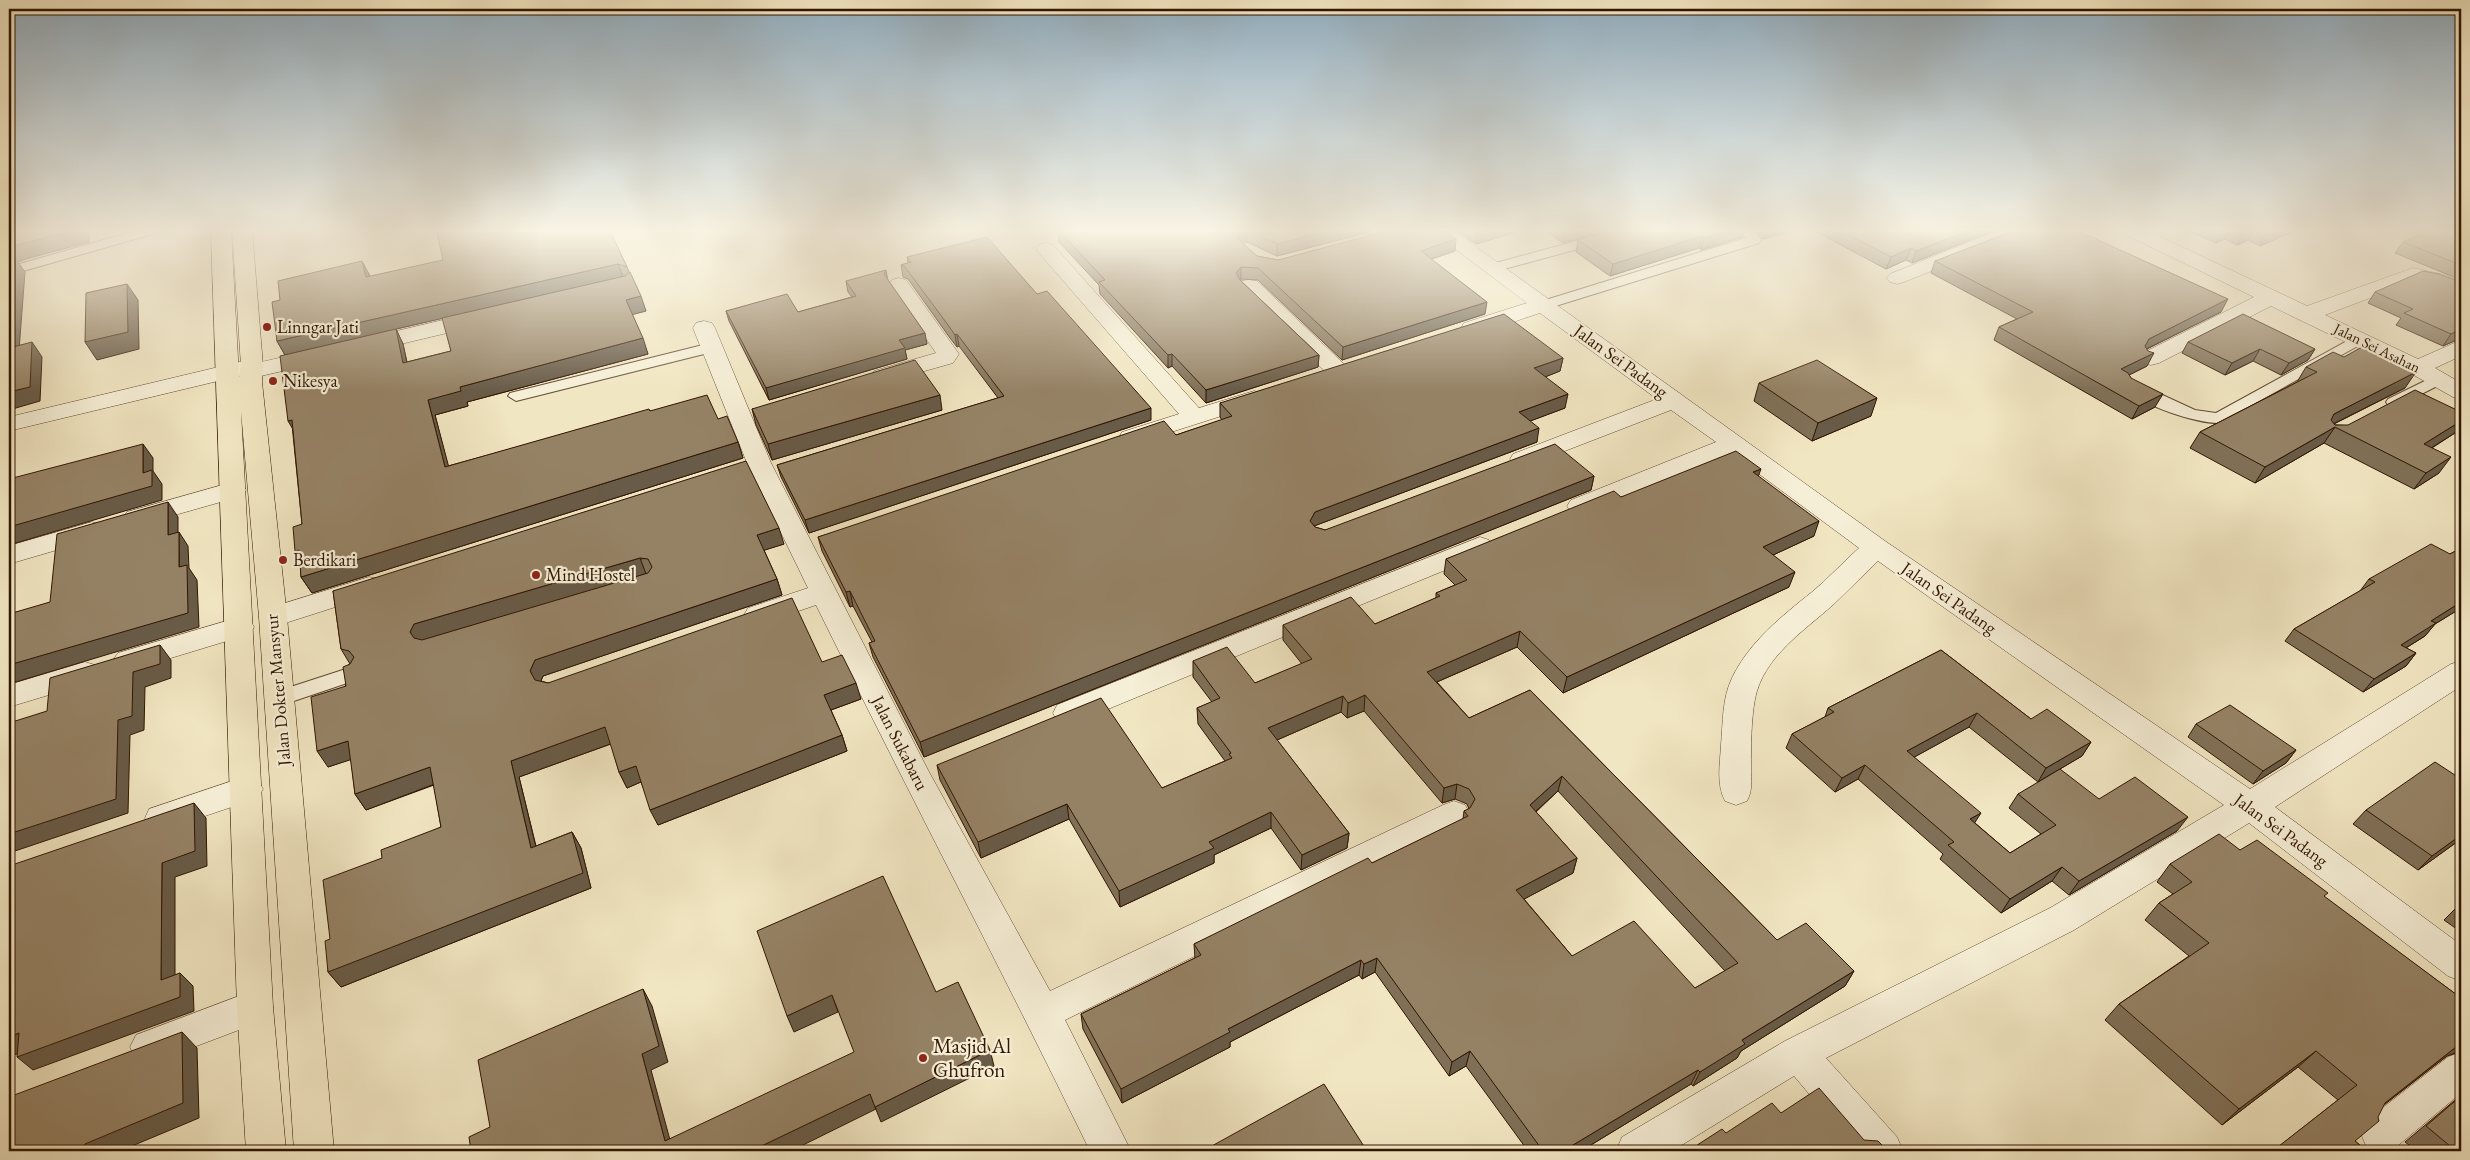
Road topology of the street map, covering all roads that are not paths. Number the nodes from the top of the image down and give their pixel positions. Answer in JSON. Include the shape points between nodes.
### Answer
{"nodes":[{"id":1,"x":229,"y":283,"type":"edge"},
{"id":2,"x":242,"y":283,"type":"edge"},
{"id":3,"x":1076,"y":283,"type":"edge"},
{"id":4,"x":1514,"y":283,"type":"edge"},
{"id":5,"x":1615,"y":283,"type":"edge"},
{"id":6,"x":2243,"y":283,"type":"edge"},
{"id":7,"x":2388,"y":283,"type":"edge"},
{"id":8,"x":2445,"y":283,"type":"edge"},
{"id":9,"x":899,"y":284,"type":"dead end"},
{"id":10,"x":1249,"y":286,"type":"edge"},
{"id":11,"x":2461,"y":290,"type":"edge"},
{"id":12,"x":2272,"y":297,"type":"junction"},
{"id":13,"x":1544,"y":305,"type":"junction"},
{"id":14,"x":498,"y":314,"type":"edge"},
{"id":15,"x":2307,"y":314,"type":"junction"},
{"id":16,"x":1450,"y":335,"type":"edge"},
{"id":17,"x":708,"y":338,"type":"joint"},
{"id":18,"x":2358,"y":340,"type":"junction"},
{"id":19,"x":2461,"y":348,"type":"edge"},
{"id":20,"x":2151,"y":358,"type":"edge"},
{"id":21,"x":2418,"y":368,"type":"junction"},
{"id":22,"x":242,"y":375,"type":"junction"},
{"id":23,"x":2439,"y":379,"type":"junction"},
{"id":24,"x":1311,"y":380,"type":"edge"},
{"id":25,"x":860,"y":382,"type":"edge"},
{"id":26,"x":2130,"y":386,"type":"edge"},
{"id":27,"x":1275,"y":391,"type":"edge"},
{"id":28,"x":2461,"y":392,"type":"edge"},
{"id":29,"x":516,"y":396,"type":"dead end"},
{"id":30,"x":1675,"y":400,"type":"junction"},
{"id":31,"x":2380,"y":409,"type":"edge"},
{"id":32,"x":1194,"y":416,"type":"junction"},
{"id":33,"x":50,"y":423,"type":"junction"},
{"id":34,"x":9,"y":424,"type":"edge"},
{"id":35,"x":9,"y":441,"type":"edge"},
{"id":36,"x":1110,"y":444,"type":"edge"},
{"id":37,"x":1734,"y":444,"type":"junction"},
{"id":38,"x":1500,"y":467,"type":"edge"},
{"id":39,"x":233,"y":490,"type":"junction"},
{"id":40,"x":1559,"y":514,"type":"edge"},
{"id":41,"x":1504,"y":537,"type":"edge"},
{"id":42,"x":1876,"y":547,"type":"junction"},
{"id":43,"x":9,"y":555,"type":"edge"},
{"id":44,"x":394,"y":578,"type":"edge"},
{"id":45,"x":825,"y":592,"type":"junction"},
{"id":46,"x":273,"y":616,"type":"junction"},
{"id":47,"x":732,"y":624,"type":"edge"},
{"id":48,"x":240,"y":627,"type":"junction"},
{"id":49,"x":2461,"y":672,"type":"edge"},
{"id":50,"x":352,"y":674,"type":"edge"},
{"id":51,"x":9,"y":696,"type":"edge"},
{"id":52,"x":279,"y":698,"type":"junction"},
{"id":53,"x":1044,"y":723,"type":"edge"},
{"id":54,"x":943,"y":764,"type":"edge"},
{"id":55,"x":915,"y":775,"type":"junction"},
{"id":56,"x":247,"y":789,"type":"junction"},
{"id":57,"x":1736,"y":792,"type":"dead end"},
{"id":58,"x":2250,"y":806,"type":"junction"},
{"id":59,"x":1454,"y":814,"type":"dead end"},
{"id":60,"x":137,"y":826,"type":"edge"},
{"id":61,"x":2461,"y":965,"type":"edge"},
{"id":62,"x":255,"y":1007,"type":"junction"},
{"id":63,"x":1042,"y":1013,"type":"junction"},
{"id":64,"x":1798,"y":1053,"type":"junction"},
{"id":65,"x":118,"y":1058,"type":"edge"},
{"id":66,"x":2461,"y":1070,"type":"edge"},
{"id":67,"x":2381,"y":1134,"type":"edge"},
{"id":68,"x":266,"y":1151,"type":"edge"},
{"id":69,"x":314,"y":1151,"type":"edge"},
{"id":70,"x":1111,"y":1151,"type":"edge"},
{"id":71,"x":1636,"y":1151,"type":"edge"},
{"id":72,"x":1883,"y":1151,"type":"edge"}],
"edges":[{"from":1,"to":22,"type":"main road","name":"Jalan Dokter Mansyur"},
{"from":2,"to":22,"type":"main road","name":"Jalan Dokter Mansyur"},
{"from":3,"to":32,"type":"street"},
{"from":4,"to":13,"type":"street","name":"Jalan Sei Padang"},
{"from":5,"to":13,"type":"lane"},
{"from":6,"to":12,"type":"street","name":"Jalan Sei Asahan"},
{"from":7,"to":15,"type":"street"},
{"from":8,"to":11,"type":"street"},
{"from":9,"to":25,"type":"street","via":[[948,354],[945,358]]},
{"from":10,"to":24,"type":"street","via":[[1348,368]]},
{"from":12,"to":15,"type":"street","name":"Jalan Sei Asahan"},
{"from":12,"to":20,"type":"street"},
{"from":13,"to":16,"type":"street"},
{"from":13,"to":30,"type":"street","name":"Jalan Sei Padang"},
{"from":14,"to":22,"type":"street"},
{"from":15,"to":18,"type":"street","name":"Jalan Sei Asahan"},
{"from":17,"to":29,"type":"lane"},
{"from":17,"to":45,"type":"street","name":"Jalan Sukabaru","via":[[748,415],[760,468],[812,543]]},
{"from":18,"to":21,"type":"street","name":"Jalan Sei Asahan"},
{"from":18,"to":26,"type":"lane","via":[[2220,418],[2198,417]]},
{"from":19,"to":21,"type":"street"},
{"from":21,"to":23,"type":"street","name":"Jalan Sei Asahan"},
{"from":22,"to":33,"type":"street"},
{"from":22,"to":39,"type":"main road","name":"Jalan Dokter Mansyur"},
{"from":22,"to":46,"type":"main road","name":"Jalan Dokter Mansyur"},
{"from":23,"to":28,"type":"street","name":"Jalan Sei Asahan"},
{"from":23,"to":31,"type":"lane"},
{"from":27,"to":32,"type":"street"},
{"from":30,"to":37,"type":"street","name":"Jalan Sei Padang"},
{"from":30,"to":38,"type":"street"},
{"from":32,"to":36,"type":"street"},
{"from":33,"to":34,"type":"street"},
{"from":33,"to":35,"type":"street"},
{"from":37,"to":40,"type":"street"},
{"from":37,"to":42,"type":"street","name":"Jalan Sei Padang"},
{"from":39,"to":43,"type":"street"},
{"from":39,"to":48,"type":"main road","name":"Jalan Dokter Mansyur"},
{"from":41,"to":53,"type":"street"},
{"from":42,"to":57,"type":"street","via":[[1823,598],[1792,622],[1746,679],[1740,700]]},
{"from":42,"to":58,"type":"street","name":"Jalan Sei Padang"},
{"from":44,"to":46,"type":"street"},
{"from":45,"to":47,"type":"street"},
{"from":45,"to":55,"type":"street","name":"Jalan Sukabaru"},
{"from":46,"to":52,"type":"main road","name":"Jalan Dokter Mansyur"},
{"from":48,"to":51,"type":"street"},
{"from":48,"to":56,"type":"main road","name":"Jalan Dokter Mansyur"},
{"from":49,"to":58,"type":"street"},
{"from":50,"to":52,"type":"lane"},
{"from":52,"to":69,"type":"main road","name":"Jalan Dokter Mansyur"},
{"from":54,"to":55,"type":"street"},
{"from":55,"to":63,"type":"street","name":"Jalan Sukabaru"},
{"from":56,"to":60,"type":"street"},
{"from":56,"to":62,"type":"main road","name":"Jalan Dokter Mansyur"},
{"from":58,"to":61,"type":"street","name":"Jalan Sei Padang"},
{"from":58,"to":64,"type":"street","via":[[2062,919]]},
{"from":59,"to":63,"type":"street"},
{"from":62,"to":65,"type":"street"},
{"from":62,"to":68,"type":"main road","name":"Jalan Dokter Mansyur"},
{"from":63,"to":70,"type":"street","name":"Jalan Sukabaru"},
{"from":64,"to":71,"type":"street"},
{"from":64,"to":72,"type":"street"},
{"from":66,"to":67,"type":"street"}]}
